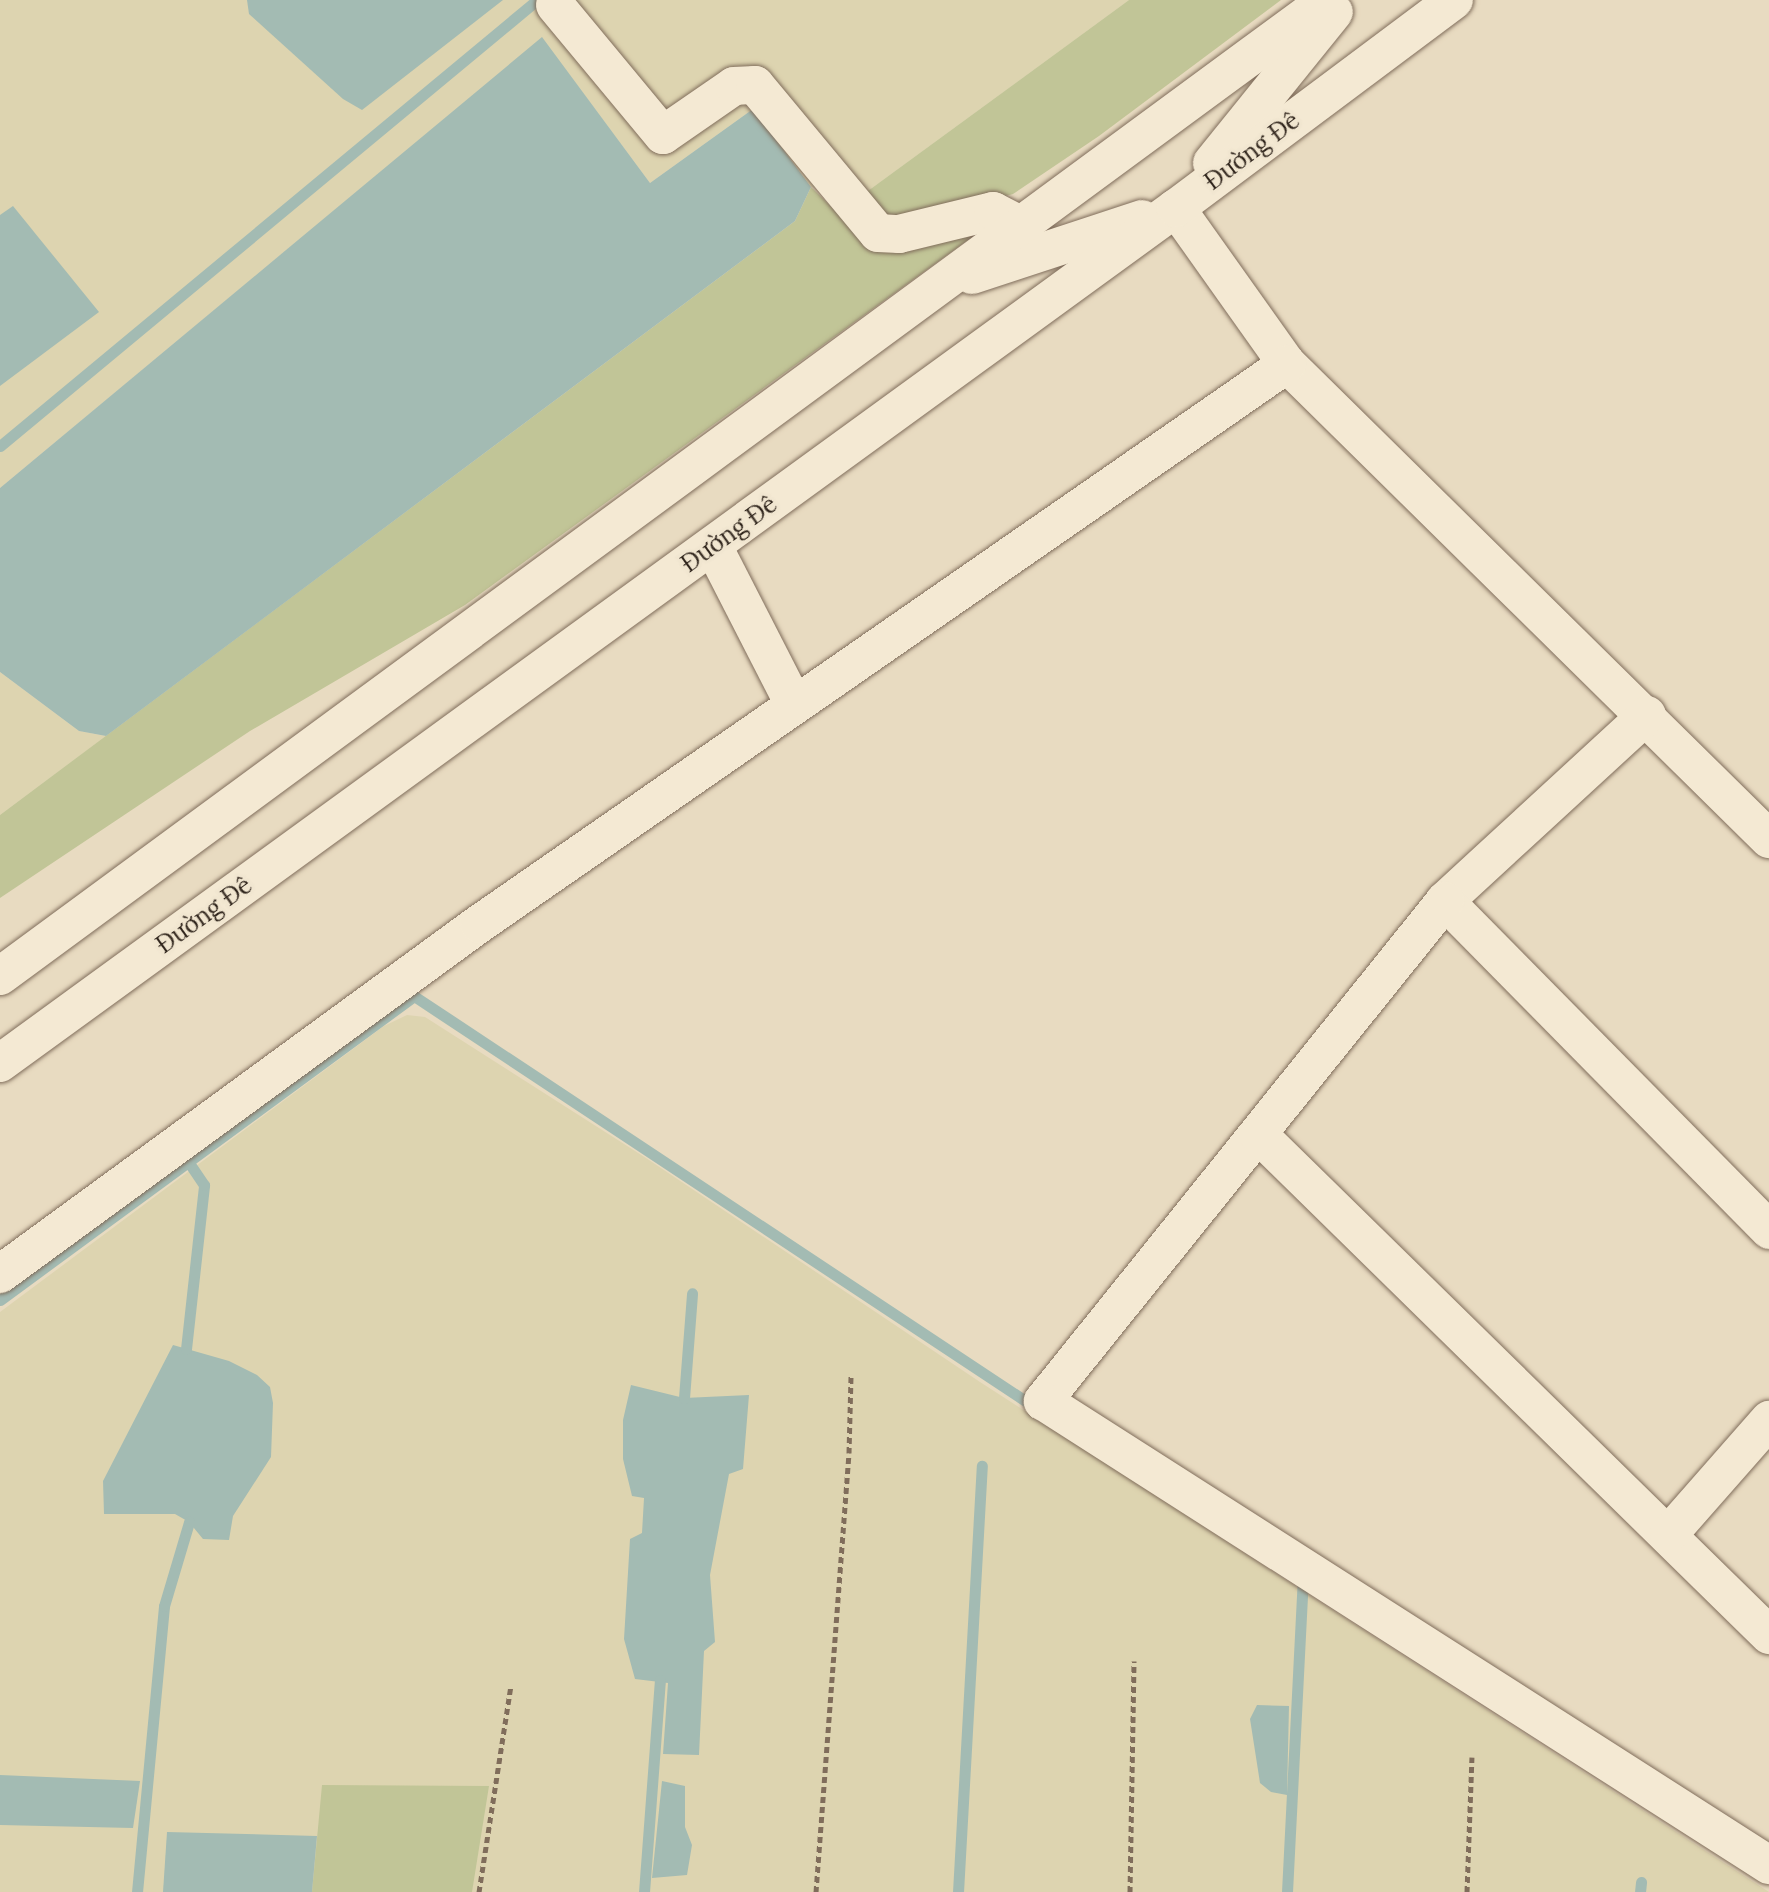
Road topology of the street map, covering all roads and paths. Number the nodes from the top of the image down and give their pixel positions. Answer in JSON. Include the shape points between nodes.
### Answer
{"nodes":[{"id":1,"x":1327,"y":0,"type":"edge"},
{"id":2,"x":1343,"y":0,"type":"edge"},
{"id":3,"x":1454,"y":0,"type":"edge"},
{"id":4,"x":555,"y":5,"type":"dead end"},
{"id":5,"x":1176,"y":208,"type":"junction"},
{"id":6,"x":1021,"y":225,"type":"junction"},
{"id":7,"x":938,"y":286,"type":"junction"},
{"id":8,"x":1287,"y":364,"type":"junction"},
{"id":9,"x":713,"y":546,"type":"junction"},
{"id":10,"x":794,"y":704,"type":"junction"},
{"id":11,"x":1647,"y":715,"type":"junction"},
{"id":12,"x":1769,"y":839,"type":"edge"},
{"id":13,"x":1445,"y":901,"type":"junction"},
{"id":14,"x":0,"y":976,"type":"edge"},
{"id":15,"x":0,"y":1063,"type":"edge"},
{"id":16,"x":1258,"y":1134,"type":"junction"},
{"id":17,"x":1769,"y":1230,"type":"edge"},
{"id":18,"x":0,"y":1274,"type":"edge"},
{"id":19,"x":851,"y":1376,"type":"dead end"},
{"id":20,"x":1769,"y":1420,"type":"edge"},
{"id":21,"x":1669,"y":1534,"type":"junction"},
{"id":22,"x":1769,"y":1635,"type":"edge"},
{"id":23,"x":1134,"y":1661,"type":"dead end"},
{"id":24,"x":511,"y":1685,"type":"dead end"},
{"id":25,"x":1472,"y":1757,"type":"dead end"},
{"id":26,"x":1769,"y":1865,"type":"edge"},
{"id":27,"x":479,"y":1892,"type":"edge"},
{"id":28,"x":816,"y":1892,"type":"edge"},
{"id":29,"x":1130,"y":1892,"type":"edge"},
{"id":30,"x":1467,"y":1892,"type":"edge"}],
"edges":[{"from":1,"to":6,"type":"street"},
{"from":2,"to":5,"type":"street"},
{"from":3,"to":5,"type":"street","name":"Đường Đê"},
{"from":4,"to":6,"type":"street","via":[[663,135],[734,86],[755,85],[878,233],[939,227],[993,211]]},
{"from":5,"to":7,"type":"street"},
{"from":5,"to":8,"type":"street"},
{"from":5,"to":9,"type":"street","name":"Đường Đê"},
{"from":6,"to":7,"type":"street"},
{"from":7,"to":14,"type":"street"},
{"from":8,"to":10,"type":"street"},
{"from":8,"to":11,"type":"street"},
{"from":9,"to":10,"type":"street"},
{"from":9,"to":15,"type":"street","name":"Đường Đê"},
{"from":10,"to":18,"type":"street","via":[[277,1069]]},
{"from":11,"to":12,"type":"street"},
{"from":11,"to":13,"type":"street"},
{"from":13,"to":16,"type":"street"},
{"from":13,"to":17,"type":"street"},
{"from":16,"to":21,"type":"street"},
{"from":16,"to":26,"type":"street","via":[[1043,1401]]},
{"from":19,"to":28,"type":"path"},
{"from":20,"to":21,"type":"street"},
{"from":21,"to":22,"type":"street"},
{"from":23,"to":29,"type":"path"},
{"from":24,"to":27,"type":"path"},
{"from":25,"to":30,"type":"path"}]}
